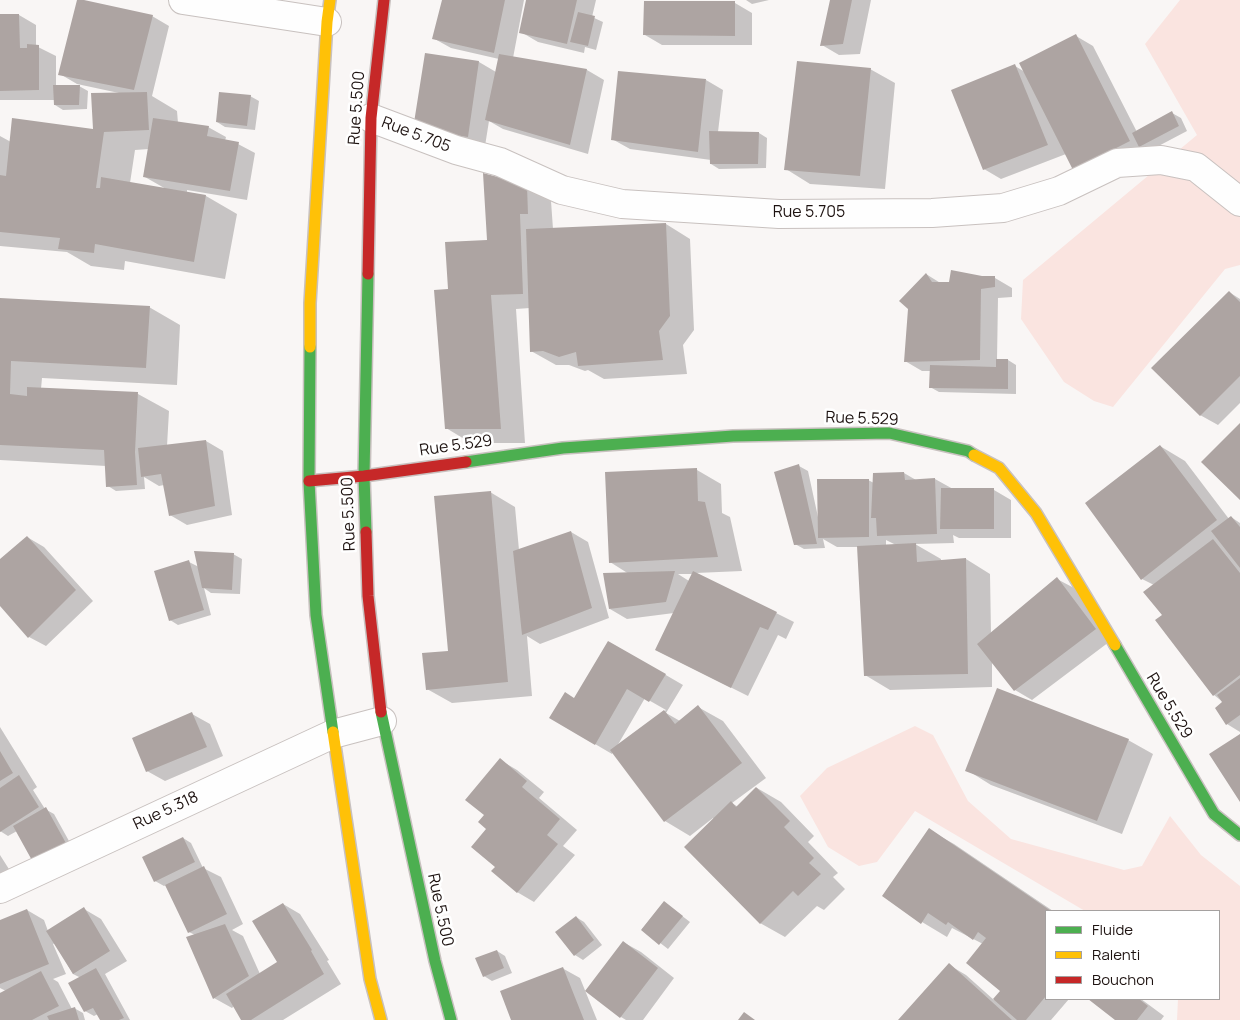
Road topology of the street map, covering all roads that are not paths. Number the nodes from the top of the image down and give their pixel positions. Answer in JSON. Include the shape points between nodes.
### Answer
{"nodes":[{"id":1,"x":183,"y":0,"type":"edge"},
{"id":2,"x":384,"y":0,"type":"edge"},
{"id":3,"x":328,"y":11,"type":"edge"},
{"id":4,"x":371,"y":118,"type":"junction"},
{"id":5,"x":1240,"y":202,"type":"edge"},
{"id":6,"x":364,"y":476,"type":"junction"},
{"id":7,"x":309,"y":481,"type":"junction"},
{"id":8,"x":382,"y":721,"type":"junction"},
{"id":9,"x":333,"y":734,"type":"junction"},
{"id":10,"x":1240,"y":835,"type":"edge"},
{"id":11,"x":0,"y":889,"type":"edge"},
{"id":12,"x":381,"y":1020,"type":"edge"},
{"id":13,"x":451,"y":1020,"type":"edge"}],
"edges":[{"from":1,"to":3,"type":"street"},
{"from":2,"to":4,"type":"main road","name":"Rue 5.500"},
{"from":3,"to":7,"type":"main road","via":[[310,303]]},
{"from":4,"to":5,"type":"street","name":"Rue 5.705","via":[[456,150],[500,162],[562,190],[622,204],[779,214],[932,213],[1003,208],[1059,191],[1117,163],[1161,160],[1196,167]]},
{"from":4,"to":6,"type":"main road","name":"Rue 5.500"},
{"from":6,"to":7,"type":"main road","name":"Rue 5.529"},
{"from":6,"to":8,"type":"main road","name":"Rue 5.500","via":[[368,596]]},
{"from":6,"to":10,"type":"main road","name":"Rue 5.529","via":[[563,448],[733,436],[890,433],[968,451],[999,468],[1036,513],[1214,814]]},
{"from":7,"to":9,"type":"main road","via":[[316,616]]},
{"from":8,"to":9,"type":"street","name":"Rue 5.318"},
{"from":8,"to":13,"type":"main road","name":"Rue 5.500"},
{"from":9,"to":11,"type":"street","name":"Rue 5.318"},
{"from":9,"to":12,"type":"main road","via":[[370,979]]}]}
